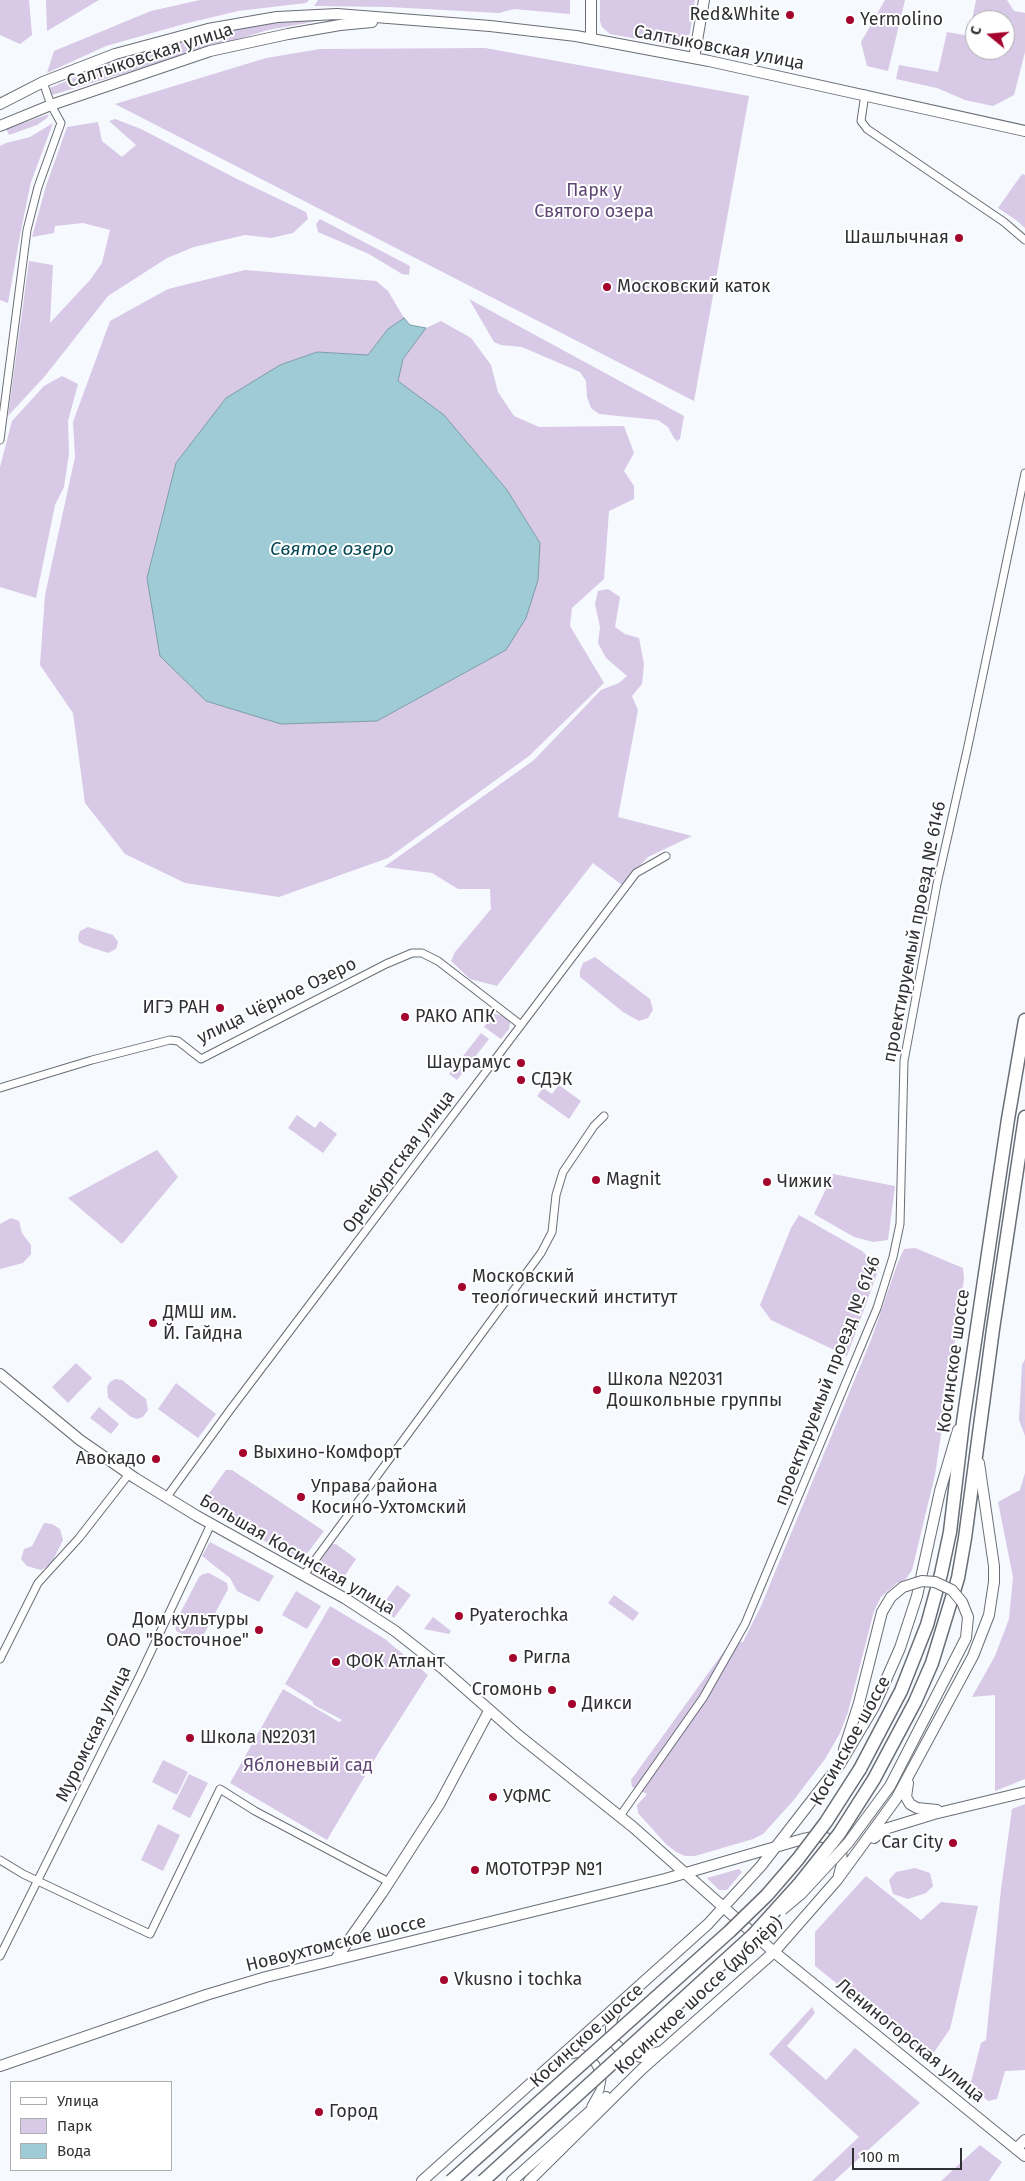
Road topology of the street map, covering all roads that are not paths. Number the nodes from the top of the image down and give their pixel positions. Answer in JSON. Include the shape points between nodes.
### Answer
{"nodes":[{"id":1,"x":591,"y":0,"type":"edge"},
{"id":2,"x":704,"y":0,"type":"edge"},
{"id":3,"x":403,"y":19,"type":"junction"},
{"id":4,"x":591,"y":39,"type":"junction"},
{"id":5,"x":694,"y":58,"type":"junction"},
{"id":6,"x":43,"y":82,"type":"junction"},
{"id":7,"x":865,"y":94,"type":"junction"},
{"id":8,"x":0,"y":104,"type":"edge"},
{"id":9,"x":51,"y":105,"type":"junction"},
{"id":10,"x":0,"y":126,"type":"edge"},
{"id":11,"x":1025,"y":131,"type":"edge"},
{"id":12,"x":1025,"y":240,"type":"edge"},
{"id":13,"x":0,"y":440,"type":"edge"},
{"id":14,"x":1025,"y":473,"type":"edge"},
{"id":15,"x":666,"y":856,"type":"dead end"},
{"id":16,"x":1025,"y":1020,"type":"edge"},
{"id":17,"x":521,"y":1025,"type":"junction"},
{"id":18,"x":0,"y":1088,"type":"edge"},
{"id":19,"x":604,"y":1116,"type":"dead end"},
{"id":20,"x":1025,"y":1117,"type":"edge"},
{"id":21,"x":0,"y":1374,"type":"edge"},
{"id":22,"x":968,"y":1388,"type":"junction"},
{"id":23,"x":978,"y":1434,"type":"junction"},
{"id":24,"x":129,"y":1474,"type":"junction"},
{"id":25,"x":166,"y":1498,"type":"junction"},
{"id":26,"x":211,"y":1524,"type":"junction"},
{"id":27,"x":304,"y":1575,"type":"junction"},
{"id":28,"x":0,"y":1659,"type":"edge"},
{"id":29,"x":489,"y":1711,"type":"junction"},
{"id":30,"x":839,"y":1765,"type":"junction"},
{"id":31,"x":913,"y":1771,"type":"junction"},
{"id":32,"x":1025,"y":1792,"type":"edge"},
{"id":33,"x":946,"y":1810,"type":"junction"},
{"id":34,"x":620,"y":1816,"type":"junction"},
{"id":35,"x":777,"y":1846,"type":"junction"},
{"id":36,"x":863,"y":1848,"type":"junction"},
{"id":37,"x":0,"y":1860,"type":"edge"},
{"id":38,"x":685,"y":1872,"type":"junction"},
{"id":39,"x":38,"y":1879,"type":"junction"},
{"id":40,"x":837,"y":1880,"type":"junction"},
{"id":41,"x":389,"y":1882,"type":"junction"},
{"id":42,"x":725,"y":1907,"type":"junction"},
{"id":43,"x":753,"y":1935,"type":"junction"},
{"id":44,"x":774,"y":1952,"type":"junction"},
{"id":45,"x":0,"y":1956,"type":"edge"},
{"id":46,"x":335,"y":1960,"type":"junction"},
{"id":47,"x":622,"y":2002,"type":"junction"},
{"id":48,"x":663,"y":2050,"type":"junction"},
{"id":49,"x":558,"y":2058,"type":"junction"},
{"id":50,"x":0,"y":2066,"type":"edge"},
{"id":51,"x":642,"y":2069,"type":"junction"},
{"id":52,"x":586,"y":2113,"type":"junction"},
{"id":53,"x":1025,"y":2140,"type":"edge"},
{"id":54,"x":1016,"y":2149,"type":"junction"},
{"id":55,"x":1025,"y":2156,"type":"edge"},
{"id":56,"x":422,"y":2181,"type":"edge"},
{"id":57,"x":452,"y":2181,"type":"edge"},
{"id":58,"x":483,"y":2181,"type":"edge"},
{"id":59,"x":512,"y":2181,"type":"edge"},
{"id":60,"x":529,"y":2181,"type":"edge"}],
"edges":[{"from":1,"to":4,"type":"main road"},
{"from":2,"to":5,"type":"main road"},
{"from":3,"to":4,"type":"main road","name":"Салтыковская улица"},
{"from":3,"to":6,"type":"main road","name":"Салтыковская улица","via":[[337,14],[277,17],[208,29],[115,54]]},
{"from":3,"to":9,"type":"main road","name":"Салтыковская улица","via":[[340,25],[210,50]]},
{"from":4,"to":5,"type":"main road","name":"Салтыковская улица"},
{"from":5,"to":7,"type":"main road","name":"Салтыковская улица"},
{"from":6,"to":8,"type":"main road","name":"Салтыковская улица"},
{"from":6,"to":9,"type":"street"},
{"from":7,"to":11,"type":"main road","name":"Салтыковская улица"},
{"from":7,"to":12,"type":"street","via":[[861,121],[867,129],[1004,222]]},
{"from":9,"to":10,"type":"main road","name":"Салтыковская улица"},
{"from":9,"to":13,"type":"street","via":[[61,123],[38,187],[27,230]]},
{"from":14,"to":34,"type":"street","name":"проектируемый проезд № 6146","via":[[937,884],[904,1060],[900,1224],[893,1257],[876,1308],[745,1624],[703,1698]]},
{"from":15,"to":17,"type":"street","name":"Оренбургская улица","via":[[638,870]]},
{"from":16,"to":22,"type":"highway","name":"Косинское шоссе"},
{"from":17,"to":18,"type":"street","name":"улица Чёрное Озеро","via":[[438,961],[422,953],[412,953],[201,1059],[178,1041],[170,1040]]},
{"from":17,"to":25,"type":"street","name":"Оренбургская улица"},
{"from":19,"to":27,"type":"street","via":[[563,1172],[556,1195],[552,1232],[541,1253]]},
{"from":20,"to":23,"type":"highway","name":"Косинское шоссе"},
{"from":21,"to":24,"type":"main road","name":"Большая Косинская улица","via":[[80,1440]]},
{"from":22,"to":30,"type":"main road","via":[[909,1621],[874,1707]]},
{"from":22,"to":57,"type":"highway","name":"Косинское шоссе","bridge":true,"via":[[950,1532],[936,1596],[901,1691],[860,1769],[826,1822],[767,1895],[730,1931]]},
{"from":23,"to":31,"type":"main road","name":"Косинское шоссе (дублёр)","via":[[981,1489],[994,1566],[989,1615],[978,1645]]},
{"from":23,"to":43,"type":"highway","name":"Косинское шоссе","bridge":true,"via":[[958,1578],[932,1663],[915,1702],[874,1779],[839,1834]]},
{"from":24,"to":25,"type":"main road","name":"Большая Косинская улица"},
{"from":24,"to":28,"type":"street","via":[[38,1584]]},
{"from":25,"to":26,"type":"main road","name":"Большая Косинская улица"},
{"from":26,"to":27,"type":"main road","name":"Большая Косинская улица"},
{"from":26,"to":39,"type":"street","name":"Муромская улица"},
{"from":27,"to":29,"type":"main road","name":"Большая Косинская улица","via":[[380,1619],[442,1668]]},
{"from":29,"to":34,"type":"main road","name":"Большая Косинская улица"},
{"from":29,"to":41,"type":"main road","via":[[444,1795]]},
{"from":30,"to":35,"type":"main road"},
{"from":30,"to":43,"type":"main road","bridge":true,"via":[[860,1703],[882,1612],[891,1597],[903,1587],[922,1581],[936,1582],[952,1590],[968,1617],[966,1638],[890,1786],[848,1843],[801,1894]]},
{"from":31,"to":33,"type":"main road","via":[[906,1791],[910,1804],[923,1809]]},
{"from":31,"to":36,"type":"main road","name":"Косинское шоссе (дублёр)"},
{"from":32,"to":33,"type":"main road"},
{"from":33,"to":36,"type":"main road","via":[[885,1829]]},
{"from":34,"to":38,"type":"main road","name":"Большая Косинская улица"},
{"from":35,"to":38,"type":"main road","name":"Новоухтомское шоссе"},
{"from":35,"to":40,"type":"main road","name":"Новоухтомское шоссе","via":[[820,1836],[834,1841],[841,1850],[842,1864]]},
{"from":35,"to":42,"type":"main road"},
{"from":36,"to":40,"type":"main road","name":"Косинское шоссе (дублёр)"},
{"from":37,"to":39,"type":"street"},
{"from":38,"to":42,"type":"main road","name":"Большая Косинская улица"},
{"from":38,"to":46,"type":"main road","name":"Новоухтомское шоссе"},
{"from":39,"to":41,"type":"street","via":[[150,1934],[220,1789]]},
{"from":39,"to":45,"type":"street","name":"Муромская улица"},
{"from":40,"to":44,"type":"main road","name":"Косинское шоссе (дублёр)"},
{"from":41,"to":46,"type":"main road"},
{"from":42,"to":44,"type":"main road","name":"Лениногорская улица"},
{"from":42,"to":47,"type":"main road"},
{"from":43,"to":58,"type":"highway","name":"Косинское шоссе","bridge":true},
{"from":44,"to":48,"type":"main road","name":"Косинское шоссе (дублёр)"},
{"from":44,"to":54,"type":"main road","name":"Лениногорская улица"},
{"from":46,"to":50,"type":"main road","name":"Новоухтомское шоссе","via":[[206,1995]]},
{"from":47,"to":48,"type":"main road","via":[[612,2018],[611,2028],[611,2037],[618,2046],[641,2057]]},
{"from":47,"to":49,"type":"main road"},
{"from":48,"to":51,"type":"main road","name":"Косинское шоссе (дублёр)"},
{"from":49,"to":52,"type":"street","via":[[580,2053],[596,2065],[602,2078],[600,2090]]},
{"from":49,"to":56,"type":"main road"},
{"from":51,"to":52,"type":"main road"},
{"from":51,"to":60,"type":"main road","name":"Косинское шоссе (дублёр)"},
{"from":52,"to":59,"type":"main road"},
{"from":53,"to":54,"type":"main road"},
{"from":54,"to":55,"type":"main road","name":"Лениногорская улица"}]}
